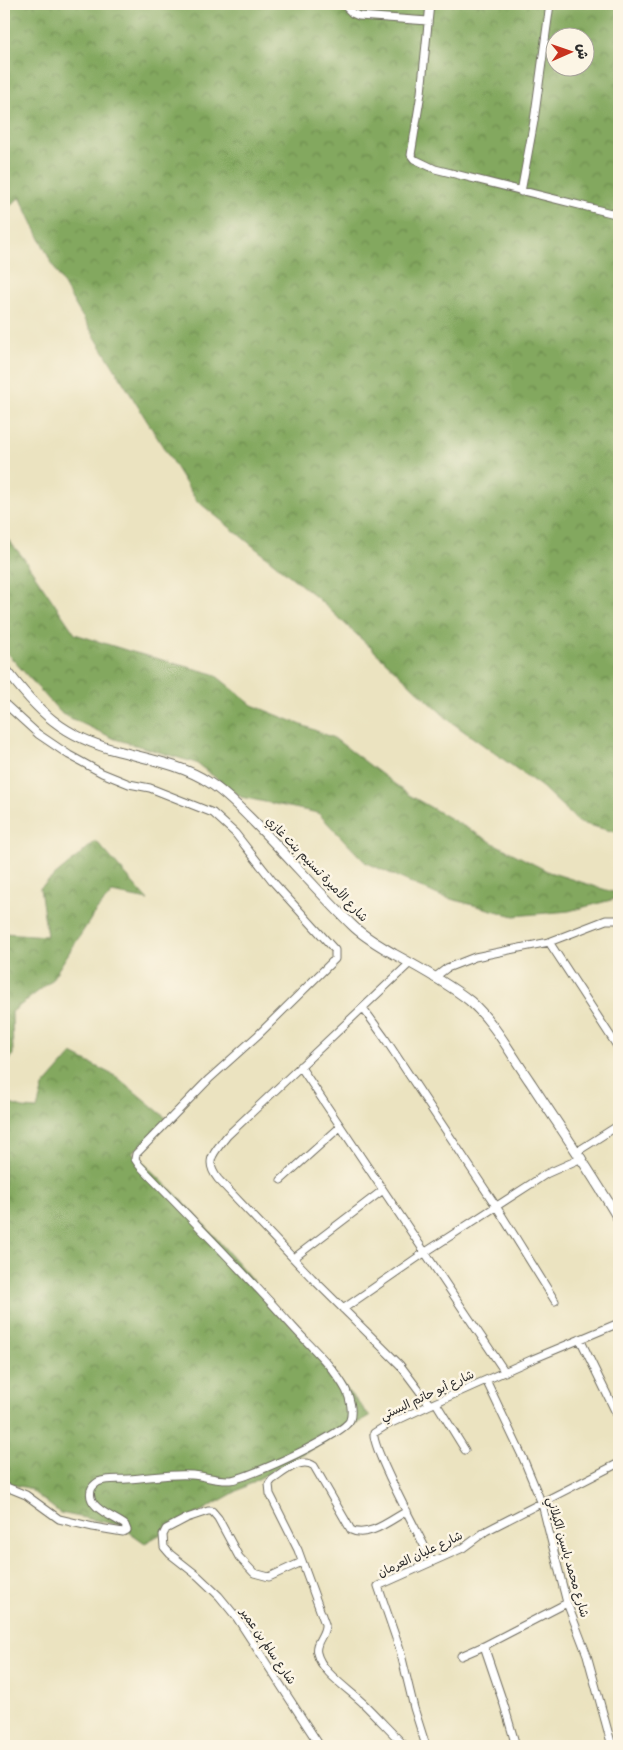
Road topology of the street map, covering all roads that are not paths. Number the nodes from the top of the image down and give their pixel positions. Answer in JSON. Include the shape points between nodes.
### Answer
{"nodes":[{"id":1,"x":346,"y":4,"type":"edge"},
{"id":2,"x":430,"y":4,"type":"edge"},
{"id":3,"x":550,"y":4,"type":"edge"},
{"id":4,"x":428,"y":21,"type":"junction"},
{"id":5,"x":521,"y":192,"type":"junction"},
{"id":6,"x":619,"y":215,"type":"edge"},
{"id":7,"x":4,"y":667,"type":"edge"},
{"id":8,"x":4,"y":703,"type":"edge"},
{"id":9,"x":619,"y":920,"type":"edge"},
{"id":10,"x":549,"y":942,"type":"junction"},
{"id":11,"x":410,"y":963,"type":"junction"},
{"id":12,"x":434,"y":978,"type":"junction"},
{"id":13,"x":363,"y":1008,"type":"junction"},
{"id":14,"x":619,"y":1049,"type":"edge"},
{"id":15,"x":300,"y":1066,"type":"junction"},
{"id":16,"x":619,"y":1125,"type":"edge"},
{"id":17,"x":340,"y":1127,"type":"junction"},
{"id":18,"x":580,"y":1155,"type":"junction"},
{"id":19,"x":282,"y":1180,"type":"dead end"},
{"id":20,"x":382,"y":1190,"type":"junction"},
{"id":21,"x":496,"y":1206,"type":"junction"},
{"id":22,"x":619,"y":1220,"type":"edge"},
{"id":23,"x":424,"y":1253,"type":"junction"},
{"id":24,"x":294,"y":1258,"type":"junction"},
{"id":25,"x":555,"y":1301,"type":"dead end"},
{"id":26,"x":343,"y":1309,"type":"junction"},
{"id":27,"x":619,"y":1323,"type":"edge"},
{"id":28,"x":580,"y":1339,"type":"junction"},
{"id":29,"x":505,"y":1372,"type":"junction"},
{"id":30,"x":486,"y":1380,"type":"junction"},
{"id":31,"x":433,"y":1404,"type":"junction"},
{"id":32,"x":619,"y":1419,"type":"edge"},
{"id":33,"x":464,"y":1450,"type":"dead end"},
{"id":34,"x":619,"y":1463,"type":"edge"},
{"id":35,"x":4,"y":1486,"type":"edge"},
{"id":36,"x":542,"y":1504,"type":"junction"},
{"id":37,"x":407,"y":1511,"type":"junction"},
{"id":38,"x":432,"y":1561,"type":"junction"},
{"id":39,"x":302,"y":1562,"type":"junction"},
{"id":40,"x":567,"y":1603,"type":"junction"},
{"id":41,"x":484,"y":1646,"type":"junction"},
{"id":42,"x":461,"y":1656,"type":"dead end"},
{"id":43,"x":4,"y":1740,"type":"edge"},
{"id":44,"x":5,"y":1746,"type":"edge"},
{"id":45,"x":320,"y":1746,"type":"edge"},
{"id":46,"x":405,"y":1746,"type":"edge"},
{"id":47,"x":426,"y":1746,"type":"edge"},
{"id":48,"x":516,"y":1746,"type":"edge"},
{"id":49,"x":612,"y":1746,"type":"edge"}],
"edges":[{"from":1,"to":4,"type":"street","via":[[352,13],[359,16]]},
{"from":2,"to":4,"type":"street"},
{"from":3,"to":5,"type":"street"},
{"from":4,"to":5,"type":"street","via":[[411,155],[435,169]]},
{"from":5,"to":6,"type":"street"},
{"from":7,"to":11,"type":"main road","name":"شارع الأميرة تسنيم بنت غازي","via":[[48,718],[86,741],[156,761],[215,786],[279,846],[353,926]]},
{"from":8,"to":35,"type":"street","via":[[38,734],[102,773],[213,813],[235,833],[275,884],[335,950],[335,958],[328,966],[209,1079],[136,1154],[135,1159],[331,1368],[349,1396],[351,1415],[348,1425],[340,1431],[236,1479],[176,1475],[109,1479],[96,1483],[91,1490],[92,1500],[126,1525],[127,1530],[123,1532],[60,1519],[26,1494]]},
{"from":9,"to":10,"type":"street","via":[[606,920]]},
{"from":10,"to":12,"type":"street","via":[[475,957],[447,968]]},
{"from":10,"to":14,"type":"street"},
{"from":11,"to":12,"type":"main road","name":"شارع الأميرة تسنيم بنت غازي"},
{"from":11,"to":13,"type":"street"},
{"from":12,"to":18,"type":"main road","name":"شارع الأميرة تسنيم بنت غازي","via":[[471,1002],[493,1026]]},
{"from":13,"to":15,"type":"street"},
{"from":13,"to":21,"type":"street"},
{"from":15,"to":17,"type":"street"},
{"from":15,"to":24,"type":"street","via":[[227,1136],[210,1163],[218,1179]]},
{"from":16,"to":18,"type":"street"},
{"from":17,"to":19,"type":"street"},
{"from":17,"to":20,"type":"street"},
{"from":18,"to":21,"type":"street"},
{"from":18,"to":22,"type":"main road","name":"شارع الأميرة تسنيم بنت غازي"},
{"from":20,"to":23,"type":"street"},
{"from":20,"to":24,"type":"street"},
{"from":21,"to":23,"type":"street"},
{"from":21,"to":25,"type":"street"},
{"from":23,"to":26,"type":"street"},
{"from":23,"to":29,"type":"street"},
{"from":24,"to":26,"type":"street"},
{"from":26,"to":31,"type":"street","via":[[400,1365]]},
{"from":27,"to":28,"type":"street","name":"شارع أبو حاتم البستي"},
{"from":28,"to":29,"type":"street","name":"شارع أبو حاتم البستي"},
{"from":28,"to":32,"type":"street"},
{"from":29,"to":30,"type":"street","name":"شارع أبو حاتم البستي"},
{"from":30,"to":31,"type":"street","name":"شارع أبو حاتم البستي"},
{"from":30,"to":36,"type":"street","name":"شارع محمد ياسين الكيلاني"},
{"from":31,"to":33,"type":"street"},
{"from":31,"to":37,"type":"street","name":"شارع أبو حاتم البستي","via":[[387,1425],[374,1436]]},
{"from":34,"to":36,"type":"street","name":"شارع عليان العرمان"},
{"from":36,"to":38,"type":"street","name":"شارع عليان العرمان","via":[[486,1531],[463,1548]]},
{"from":36,"to":40,"type":"street","name":"شارع محمد ياسين الكيلاني"},
{"from":37,"to":38,"type":"street","name":"شارع أبو حاتم البستي"},
{"from":37,"to":39,"type":"street","via":[[364,1533],[357,1533],[351,1530],[314,1466],[306,1462],[298,1464],[272,1480],[269,1489]]},
{"from":38,"to":47,"type":"street","name":"شارع عليان العرمان","via":[[378,1586],[402,1657]]},
{"from":39,"to":45,"type":"street","name":"شارع سالم بن عمير","via":[[269,1576],[254,1572],[239,1557],[218,1518],[208,1511],[166,1529],[163,1535],[164,1548],[219,1596],[238,1618]]},
{"from":39,"to":46,"type":"street","via":[[325,1624],[316,1648],[321,1662]]},
{"from":40,"to":41,"type":"street"},
{"from":40,"to":49,"type":"street","name":"شارع محمد ياسين الكيلاني","via":[[592,1671]]},
{"from":41,"to":42,"type":"street"},
{"from":41,"to":48,"type":"street"},
{"from":43,"to":44,"type":"street"}]}
